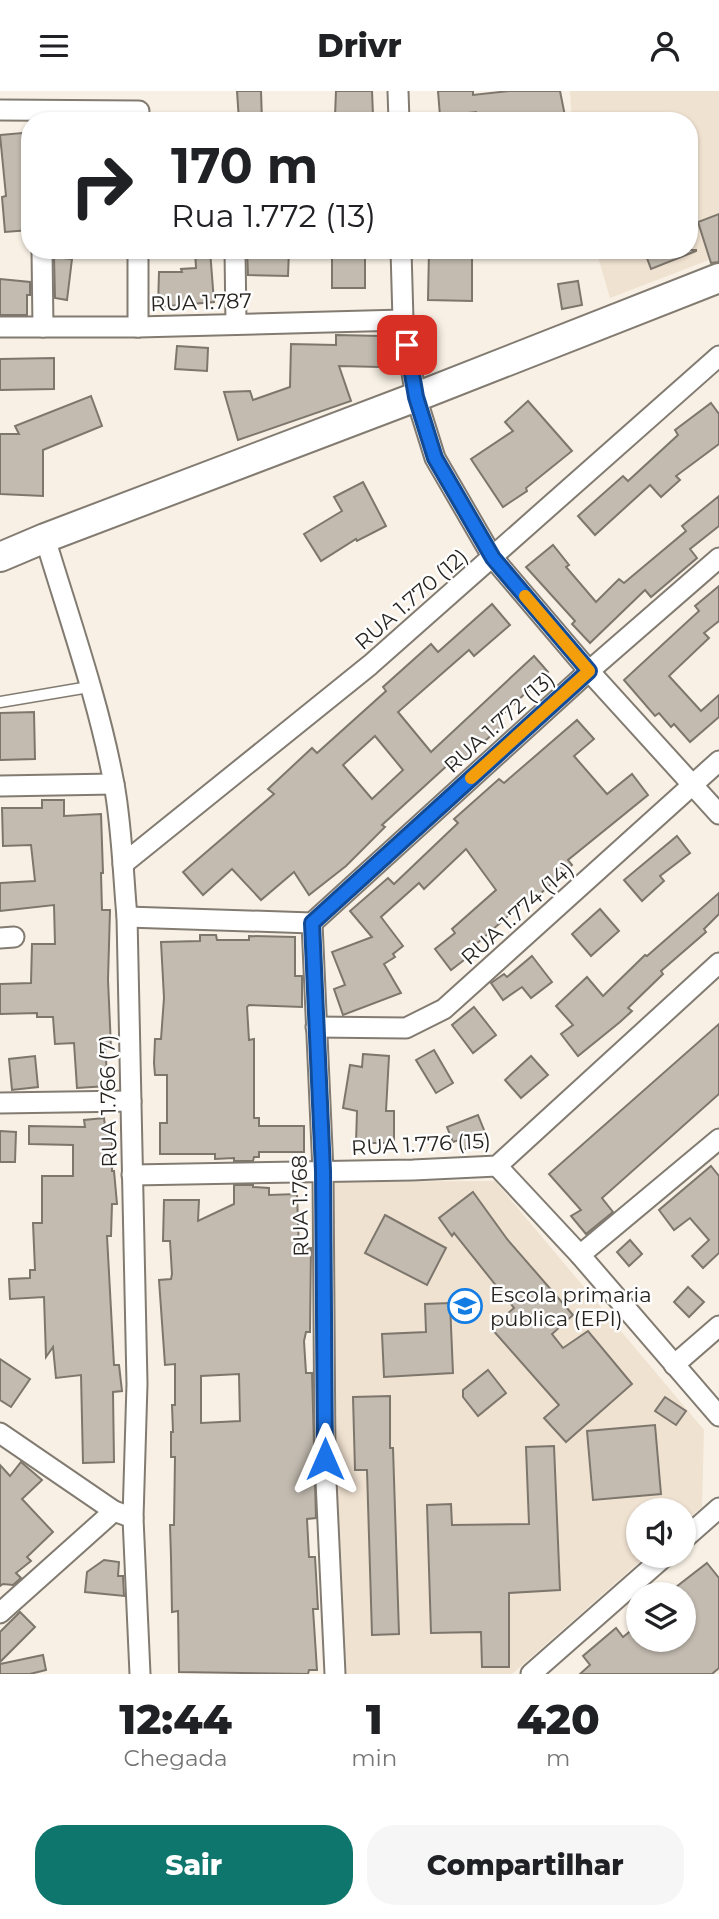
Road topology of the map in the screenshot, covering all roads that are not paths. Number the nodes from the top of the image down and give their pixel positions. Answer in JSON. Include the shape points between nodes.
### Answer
{"nodes":[{"id":1,"x":137,"y":91,"type":"edge"},
{"id":2,"x":398,"y":91,"type":"edge"},
{"id":3,"x":0,"y":110,"type":"edge"},
{"id":4,"x":46,"y":112,"type":"edge"},
{"id":5,"x":139,"y":112,"type":"edge"},
{"id":6,"x":399,"y":112,"type":"edge"},
{"id":7,"x":43,"y":259,"type":"edge"},
{"id":8,"x":138,"y":259,"type":"edge"},
{"id":9,"x":235,"y":259,"type":"edge"},
{"id":10,"x":401,"y":259,"type":"edge"},
{"id":11,"x":719,"y":278,"type":"edge"},
{"id":12,"x":403,"y":320,"type":"junction"},
{"id":13,"x":236,"y":324,"type":"junction"},
{"id":14,"x":0,"y":327,"type":"edge"},
{"id":15,"x":43,"y":327,"type":"junction"},
{"id":16,"x":138,"y":327,"type":"junction"},
{"id":17,"x":719,"y":356,"type":"edge"},
{"id":18,"x":416,"y":397,"type":"junction"},
{"id":19,"x":45,"y":538,"type":"junction"},
{"id":20,"x":0,"y":557,"type":"edge"},
{"id":21,"x":493,"y":558,"type":"junction"},
{"id":22,"x":719,"y":558,"type":"edge"},
{"id":23,"x":589,"y":671,"type":"junction"},
{"id":24,"x":89,"y":687,"type":"junction"},
{"id":25,"x":0,"y":702,"type":"edge"},
{"id":26,"x":719,"y":761,"type":"edge"},
{"id":27,"x":114,"y":784,"type":"junction"},
{"id":28,"x":693,"y":784,"type":"junction"},
{"id":29,"x":0,"y":786,"type":"edge"},
{"id":30,"x":719,"y":814,"type":"edge"},
{"id":31,"x":122,"y":864,"type":"junction"},
{"id":32,"x":127,"y":917,"type":"junction"},
{"id":33,"x":312,"y":923,"type":"junction"},
{"id":34,"x":719,"y":963,"type":"edge"},
{"id":35,"x":316,"y":1027,"type":"junction"},
{"id":36,"x":131,"y":1101,"type":"junction"},
{"id":37,"x":0,"y":1103,"type":"edge"},
{"id":38,"x":719,"y":1139,"type":"edge"},
{"id":39,"x":497,"y":1166,"type":"junction"},
{"id":40,"x":323,"y":1171,"type":"junction"},
{"id":41,"x":132,"y":1175,"type":"junction"},
{"id":42,"x":580,"y":1255,"type":"junction"},
{"id":43,"x":719,"y":1326,"type":"edge"},
{"id":44,"x":674,"y":1365,"type":"junction"},
{"id":45,"x":719,"y":1416,"type":"edge"},
{"id":46,"x":1,"y":1434,"type":"edge"},
{"id":47,"x":719,"y":1508,"type":"edge"},
{"id":48,"x":123,"y":1515,"type":"junction"},
{"id":49,"x":696,"y":1528,"type":"edge"},
{"id":50,"x":651,"y":1568,"type":"edge"},
{"id":51,"x":0,"y":1613,"type":"edge"},
{"id":52,"x":141,"y":1674,"type":"edge"},
{"id":53,"x":335,"y":1674,"type":"edge"},
{"id":54,"x":531,"y":1674,"type":"edge"}],
"edges":[{"from":1,"to":5,"type":"street"},
{"from":2,"to":6,"type":"street"},
{"from":3,"to":4,"type":"street"},
{"from":7,"to":15,"type":"street"},
{"from":8,"to":16,"type":"street"},
{"from":9,"to":13,"type":"street"},
{"from":10,"to":12,"type":"street"},
{"from":11,"to":18,"type":"street"},
{"from":12,"to":13,"type":"street","name":"RUA 1.787"},
{"from":12,"to":18,"type":"street"},
{"from":13,"to":16,"type":"street","name":"RUA 1.787"},
{"from":14,"to":15,"type":"street","name":"RUA 1.787"},
{"from":15,"to":16,"type":"street","name":"RUA 1.787"},
{"from":17,"to":21,"type":"street","name":"RUA 1.770 (12)"},
{"from":18,"to":19,"type":"street"},
{"from":18,"to":21,"type":"street","via":[[435,458]]},
{"from":19,"to":20,"type":"street"},
{"from":19,"to":24,"type":"street","name":"RUA 1.766 (7)"},
{"from":21,"to":23,"type":"street"},
{"from":21,"to":31,"type":"street","name":"RUA 1.770 (12)","via":[[370,665]]},
{"from":22,"to":23,"type":"street","name":"RUA 1.772 (13)"},
{"from":23,"to":28,"type":"street"},
{"from":23,"to":33,"type":"street","name":"RUA 1.772 (13)"},
{"from":24,"to":25,"type":"lane"},
{"from":24,"to":27,"type":"street","name":"RUA 1.766 (7)"},
{"from":26,"to":28,"type":"street","name":"RUA 1.774 (14)"},
{"from":27,"to":29,"type":"street"},
{"from":27,"to":31,"type":"street","name":"RUA 1.766 (7)"},
{"from":28,"to":30,"type":"street"},
{"from":28,"to":35,"type":"street","name":"RUA 1.774 (14)","via":[[444,1010],[406,1028]]},
{"from":31,"to":32,"type":"street","name":"RUA 1.766 (7)"},
{"from":32,"to":33,"type":"street"},
{"from":32,"to":36,"type":"street","name":"RUA 1.766 (7)"},
{"from":33,"to":35,"type":"street","name":"RUA 1.768"},
{"from":34,"to":39,"type":"street","name":"RUA 1.776 (15)"},
{"from":35,"to":40,"type":"street","name":"RUA 1.768"},
{"from":36,"to":37,"type":"street"},
{"from":36,"to":41,"type":"street","name":"RUA 1.766 (7)"},
{"from":38,"to":42,"type":"street"},
{"from":39,"to":40,"type":"street","name":"RUA 1.776 (15)"},
{"from":39,"to":42,"type":"street"},
{"from":40,"to":41,"type":"street","name":"RUA 1.776 (15)"},
{"from":40,"to":53,"type":"street","name":"RUA 1.768","via":[[325,1459]]},
{"from":41,"to":48,"type":"street","name":"RUA 1.766 (7)","via":[[137,1384]]},
{"from":42,"to":44,"type":"street"},
{"from":43,"to":44,"type":"street"},
{"from":44,"to":45,"type":"street"},
{"from":46,"to":48,"type":"street"},
{"from":47,"to":49,"type":"street"},
{"from":48,"to":51,"type":"street"},
{"from":48,"to":52,"type":"street","name":"RUA 1.766 (7)"},
{"from":50,"to":54,"type":"street"}]}
